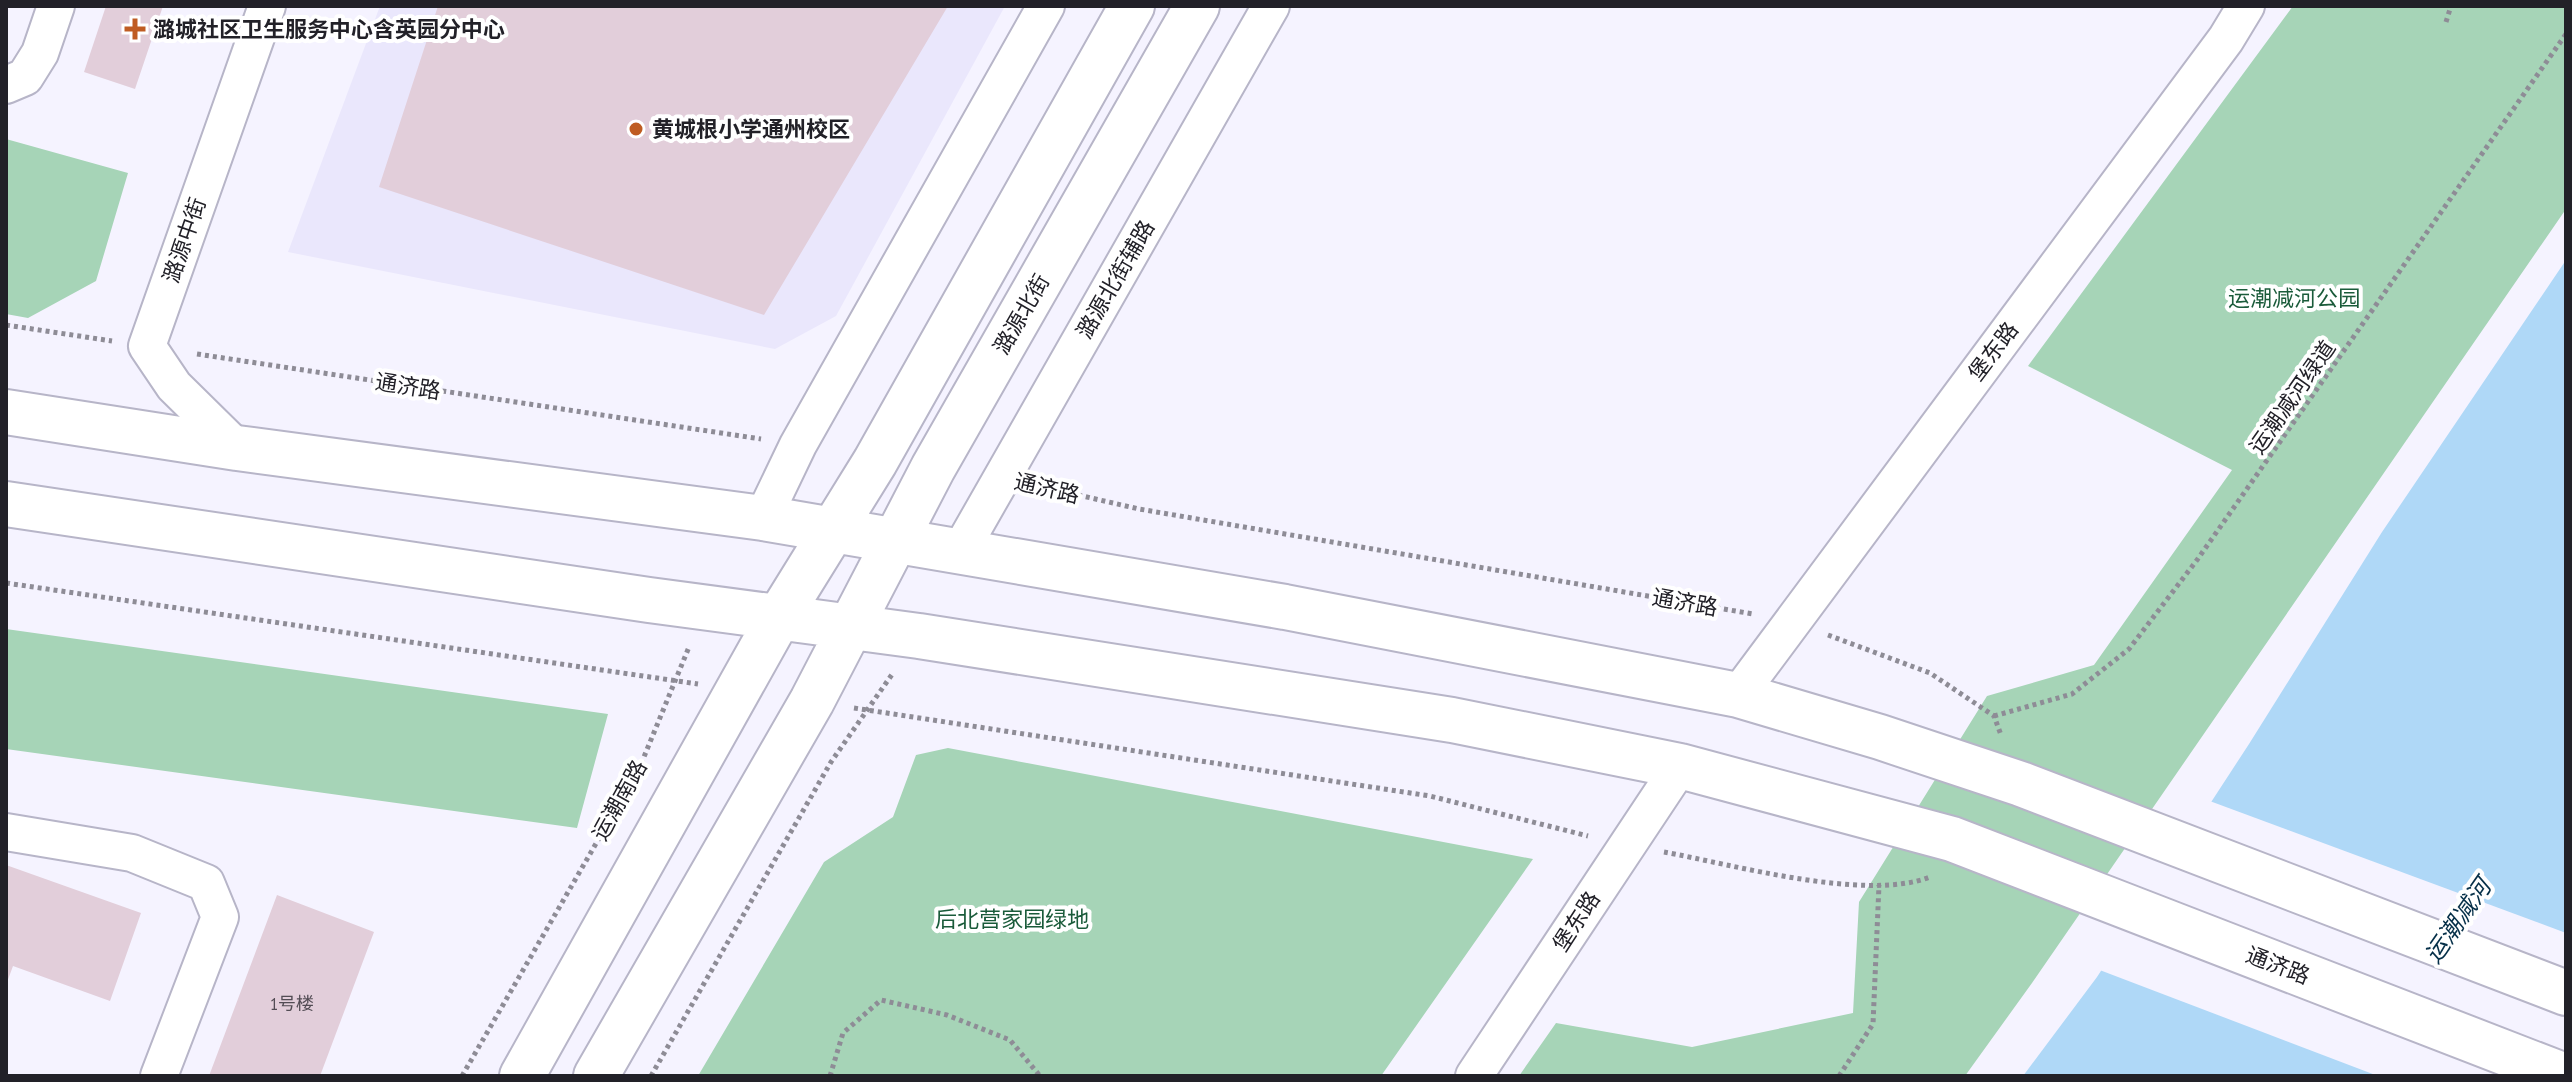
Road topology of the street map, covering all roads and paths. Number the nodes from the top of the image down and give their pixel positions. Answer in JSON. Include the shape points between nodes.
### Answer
{"nodes":[{"id":1,"x":56,"y":6,"type":"edge"},
{"id":2,"x":267,"y":6,"type":"edge"},
{"id":3,"x":1046,"y":6,"type":"edge"},
{"id":4,"x":1132,"y":6,"type":"edge"},
{"id":5,"x":1197,"y":6,"type":"edge"},
{"id":6,"x":1271,"y":6,"type":"edge"},
{"id":7,"x":2246,"y":6,"type":"edge"},
{"id":8,"x":2451,"y":6,"type":"edge"},
{"id":9,"x":2446,"y":22,"type":"dead end"},
{"id":10,"x":2566,"y":34,"type":"edge"},
{"id":11,"x":6,"y":85,"type":"edge"},
{"id":12,"x":6,"y":325,"type":"edge"},
{"id":13,"x":147,"y":346,"type":"junction"},
{"id":14,"x":6,"y":412,"type":"edge"},
{"id":15,"x":798,"y":445,"type":"junction"},
{"id":16,"x":237,"y":448,"type":"junction"},
{"id":17,"x":1003,"y":478,"type":"junction"},
{"id":18,"x":6,"y":504,"type":"edge"},
{"id":19,"x":763,"y":518,"type":"junction"},
{"id":20,"x":832,"y":530,"type":"junction"},
{"id":21,"x":894,"y":541,"type":"junction"},
{"id":22,"x":959,"y":553,"type":"junction"},
{"id":23,"x":6,"y":583,"type":"edge"},
{"id":24,"x":708,"y":607,"type":"junction"},
{"id":25,"x":779,"y":617,"type":"junction"},
{"id":26,"x":1793,"y":621,"type":"junction"},
{"id":27,"x":852,"y":627,"type":"junction"},
{"id":28,"x":919,"y":636,"type":"junction"},
{"id":29,"x":674,"y":680,"type":"junction"},
{"id":30,"x":740,"y":690,"type":"junction"},
{"id":31,"x":1738,"y":695,"type":"junction"},
{"id":32,"x":812,"y":701,"type":"junction"},
{"id":33,"x":868,"y":710,"type":"junction"},
{"id":34,"x":1994,"y":716,"type":"junction"},
{"id":35,"x":1680,"y":766,"type":"junction"},
{"id":36,"x":2021,"y":784,"type":"junction"},
{"id":37,"x":6,"y":832,"type":"edge"},
{"id":38,"x":1626,"y":845,"type":"junction"},
{"id":39,"x":1932,"y":876,"type":"dead end"},
{"id":40,"x":1879,"y":885,"type":"junction"},
{"id":41,"x":2566,"y":993,"type":"edge"},
{"id":42,"x":159,"y":1076,"type":"edge"},
{"id":43,"x":462,"y":1076,"type":"edge"},
{"id":44,"x":522,"y":1076,"type":"edge"},
{"id":45,"x":596,"y":1076,"type":"edge"},
{"id":46,"x":651,"y":1076,"type":"edge"},
{"id":47,"x":830,"y":1076,"type":"edge"},
{"id":48,"x":1040,"y":1076,"type":"edge"},
{"id":49,"x":1474,"y":1076,"type":"edge"},
{"id":50,"x":1839,"y":1076,"type":"edge"},
{"id":51,"x":2565,"y":1076,"type":"edge"}],
"edges":[{"from":1,"to":11,"type":"street","via":[[40,53],[25,77]]},
{"from":2,"to":13,"type":"street","name":"潞源中街"},
{"from":3,"to":15,"type":"street"},
{"from":4,"to":20,"type":"main road"},
{"from":5,"to":21,"type":"main road","name":"潞源北街"},
{"from":6,"to":17,"type":"street","name":"潞源北街辅路"},
{"from":7,"to":26,"type":"street","name":"堡东路"},
{"from":8,"to":9,"type":"path"},
{"from":10,"to":34,"type":"path","name":"运潮减河绿道","via":[[2129,649],[2072,694]]},
{"from":12,"to":13,"type":"path","name":"通济路"},
{"from":13,"to":15,"type":"path","name":"通济路"},
{"from":13,"to":16,"type":"street","via":[[174,386]]},
{"from":14,"to":16,"type":"main road"},
{"from":15,"to":19,"type":"street"},
{"from":16,"to":19,"type":"main road"},
{"from":17,"to":22,"type":"street","name":"潞源北街辅路"},
{"from":17,"to":26,"type":"path","name":"通济路","via":[[1139,509]]},
{"from":18,"to":24,"type":"main road","name":"通济路"},
{"from":19,"to":20,"type":"main road"},
{"from":20,"to":21,"type":"main road"},
{"from":20,"to":25,"type":"main road"},
{"from":21,"to":22,"type":"main road"},
{"from":21,"to":27,"type":"main road","name":"潞源北街"},
{"from":22,"to":31,"type":"main road","via":[[1285,607]]},
{"from":23,"to":29,"type":"path"},
{"from":24,"to":25,"type":"main road","name":"通济路"},
{"from":24,"to":29,"type":"path","name":"运潮南路"},
{"from":25,"to":27,"type":"main road","name":"通济路"},
{"from":25,"to":30,"type":"main road"},
{"from":26,"to":31,"type":"street","name":"堡东路"},
{"from":26,"to":34,"type":"path","name":"通济路","via":[[1930,673]]},
{"from":27,"to":28,"type":"main road","name":"通济路"},
{"from":27,"to":32,"type":"main road"},
{"from":28,"to":33,"type":"path"},
{"from":28,"to":35,"type":"main road","name":"通济路","via":[[1452,720]]},
{"from":29,"to":30,"type":"path"},
{"from":29,"to":43,"type":"path","name":"运潮南路","via":[[639,769]]},
{"from":30,"to":44,"type":"main road"},
{"from":31,"to":36,"type":"main road"},
{"from":32,"to":33,"type":"path"},
{"from":32,"to":45,"type":"main road"},
{"from":33,"to":38,"type":"path","via":[[1430,796]]},
{"from":33,"to":46,"type":"path","via":[[831,762]]},
{"from":34,"to":36,"type":"path"},
{"from":35,"to":38,"type":"street","name":"堡东路"},
{"from":35,"to":51,"type":"main road","name":"通济路","via":[[1952,839]]},
{"from":36,"to":41,"type":"main road"},
{"from":37,"to":42,"type":"street","via":[[132,853],[206,883],[220,917]]},
{"from":38,"to":40,"type":"path","via":[[1824,883]]},
{"from":38,"to":49,"type":"street","name":"堡东路"},
{"from":39,"to":40,"type":"path"},
{"from":40,"to":50,"type":"path","via":[[1873,1024]]},
{"from":47,"to":48,"type":"path","via":[[843,1033],[881,1000],[947,1015],[1010,1040]]}]}
